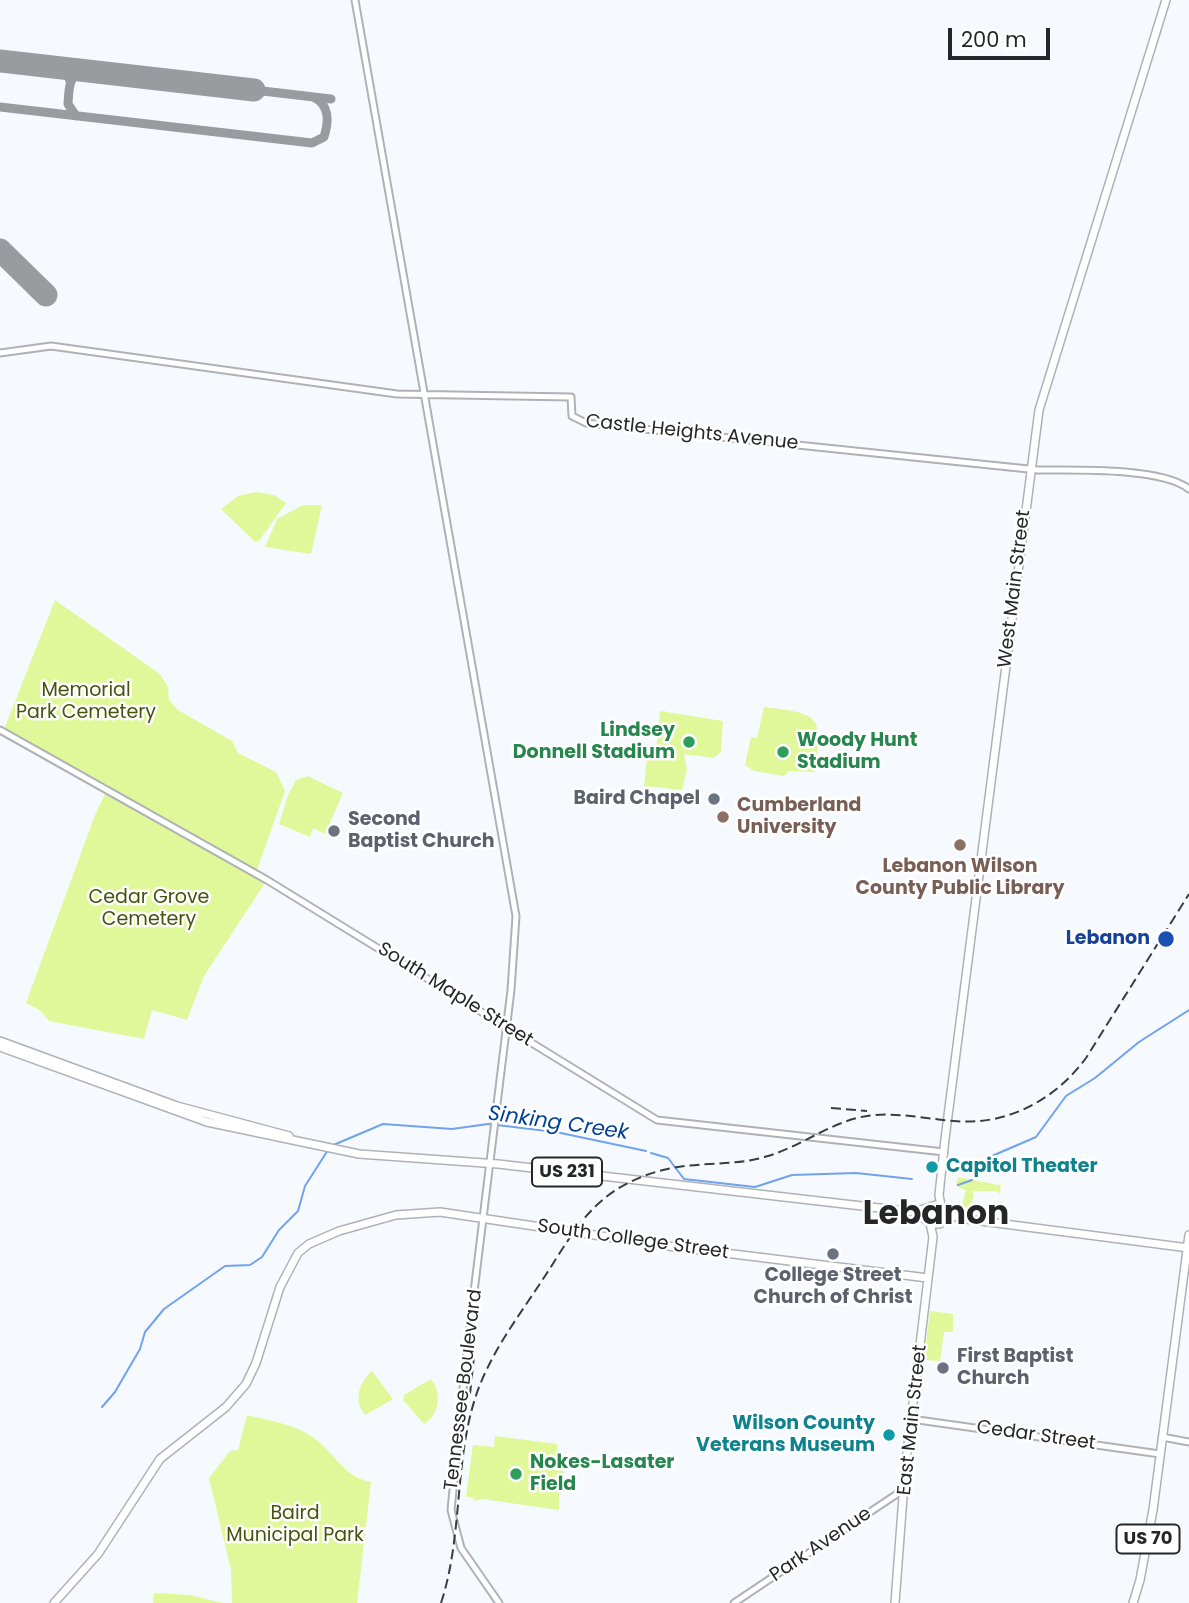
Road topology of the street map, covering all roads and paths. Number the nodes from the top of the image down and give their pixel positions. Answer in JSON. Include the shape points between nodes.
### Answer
{"nodes":[{"id":1,"x":355,"y":0,"type":"edge"},
{"id":2,"x":1166,"y":0,"type":"edge"},
{"id":3,"x":0,"y":353,"type":"edge"},
{"id":4,"x":425,"y":396,"type":"junction"},
{"id":5,"x":1030,"y":469,"type":"junction"},
{"id":6,"x":1189,"y":489,"type":"edge"},
{"id":7,"x":0,"y":730,"type":"edge"},
{"id":8,"x":506,"y":1026,"type":"junction"},
{"id":9,"x":0,"y":1041,"type":"edge"},
{"id":10,"x":0,"y":1047,"type":"edge"},
{"id":11,"x":302,"y":1142,"type":"junction"},
{"id":12,"x":944,"y":1152,"type":"junction"},
{"id":13,"x":489,"y":1163,"type":"junction"},
{"id":14,"x":936,"y":1208,"type":"junction"},
{"id":15,"x":914,"y":1212,"type":"junction"},
{"id":16,"x":958,"y":1217,"type":"junction"},
{"id":17,"x":483,"y":1219,"type":"junction"},
{"id":18,"x":929,"y":1222,"type":"junction"},
{"id":19,"x":942,"y":1222,"type":"junction"},
{"id":20,"x":1189,"y":1235,"type":"edge"},
{"id":21,"x":933,"y":1237,"type":"junction"},
{"id":22,"x":1188,"y":1247,"type":"edge"},
{"id":23,"x":928,"y":1278,"type":"junction"},
{"id":24,"x":911,"y":1419,"type":"junction"},
{"id":25,"x":1162,"y":1437,"type":"junction"},
{"id":26,"x":1189,"y":1442,"type":"edge"},
{"id":27,"x":1160,"y":1454,"type":"junction"},
{"id":28,"x":905,"y":1483,"type":"junction"},
{"id":29,"x":54,"y":1603,"type":"edge"},
{"id":30,"x":499,"y":1603,"type":"edge"},
{"id":31,"x":734,"y":1603,"type":"edge"},
{"id":32,"x":895,"y":1603,"type":"edge"},
{"id":33,"x":1133,"y":1603,"type":"edge"}],
"edges":[{"from":1,"to":4,"type":"street","name":"Tennessee Boulevard"},
{"from":2,"to":5,"type":"main road","name":"West Main Street","via":[[1047,376]]},
{"from":3,"to":4,"type":"street","name":"Castle Heights Avenue","via":[[58,347]]},
{"from":4,"to":5,"type":"street","name":"Castle Heights Avenue","via":[[571,397],[572,416],[586,423]]},
{"from":4,"to":8,"type":"street","name":"Tennessee Boulevard","via":[[515,908],[517,932]]},
{"from":5,"to":6,"type":"street","via":[[1091,468],[1168,480]]},
{"from":5,"to":12,"type":"main road","name":"West Main Street"},
{"from":7,"to":8,"type":"street","name":"South Maple Street","via":[[229,857]]},
{"from":8,"to":12,"type":"street","name":"South Maple Street","via":[[657,1119]]},
{"from":8,"to":13,"type":"street","name":"Tennessee Boulevard"},
{"from":9,"to":11,"type":"main road","number":"US 231","via":[[177,1106]]},
{"from":10,"to":11,"type":"main road","number":"US 231","via":[[182,1114]]},
{"from":11,"to":13,"type":"main road","number":"US 231","via":[[349,1152]]},
{"from":12,"to":14,"type":"main road","name":"West Main Street"},
{"from":13,"to":15,"type":"main road","number":"US 231"},
{"from":13,"to":17,"type":"street","name":"Tennessee Boulevard"},
{"from":14,"to":15,"type":"main road","number":"US 231"},
{"from":14,"to":16,"type":"main road"},
{"from":14,"to":18,"type":"main road","name":"East Main Street"},
{"from":14,"to":19,"type":"main road"},
{"from":15,"to":18,"type":"main road"},
{"from":16,"to":19,"type":"main road"},
{"from":16,"to":22,"type":"main road"},
{"from":17,"to":23,"type":"main road","name":"South College Street"},
{"from":17,"to":29,"type":"main road","name":"South College Street","via":[[425,1211],[340,1231],[298,1253],[280,1287],[246,1384],[226,1407],[160,1459],[98,1554]]},
{"from":17,"to":30,"type":"street","name":"Tennessee Boulevard","via":[[451,1510],[461,1548]]},
{"from":18,"to":19,"type":"main road"},
{"from":18,"to":21,"type":"main road","name":"East Main Street"},
{"from":19,"to":21,"type":"main road","name":"East Main Street"},
{"from":20,"to":22,"type":"main road","number":"US 70"},
{"from":21,"to":23,"type":"main road","name":"East Main Street"},
{"from":22,"to":25,"type":"main road","number":"US 70"},
{"from":23,"to":24,"type":"main road","name":"East Main Street"},
{"from":24,"to":27,"type":"street","name":"Cedar Street"},
{"from":24,"to":28,"type":"main road","name":"East Main Street"},
{"from":25,"to":26,"type":"street"},
{"from":25,"to":27,"type":"main road","number":"US 70"},
{"from":27,"to":33,"type":"main road","number":"US 70"},
{"from":28,"to":31,"type":"street","name":"Park Avenue","via":[[897,1494]]},
{"from":28,"to":32,"type":"main road","name":"East Main Street"}]}
